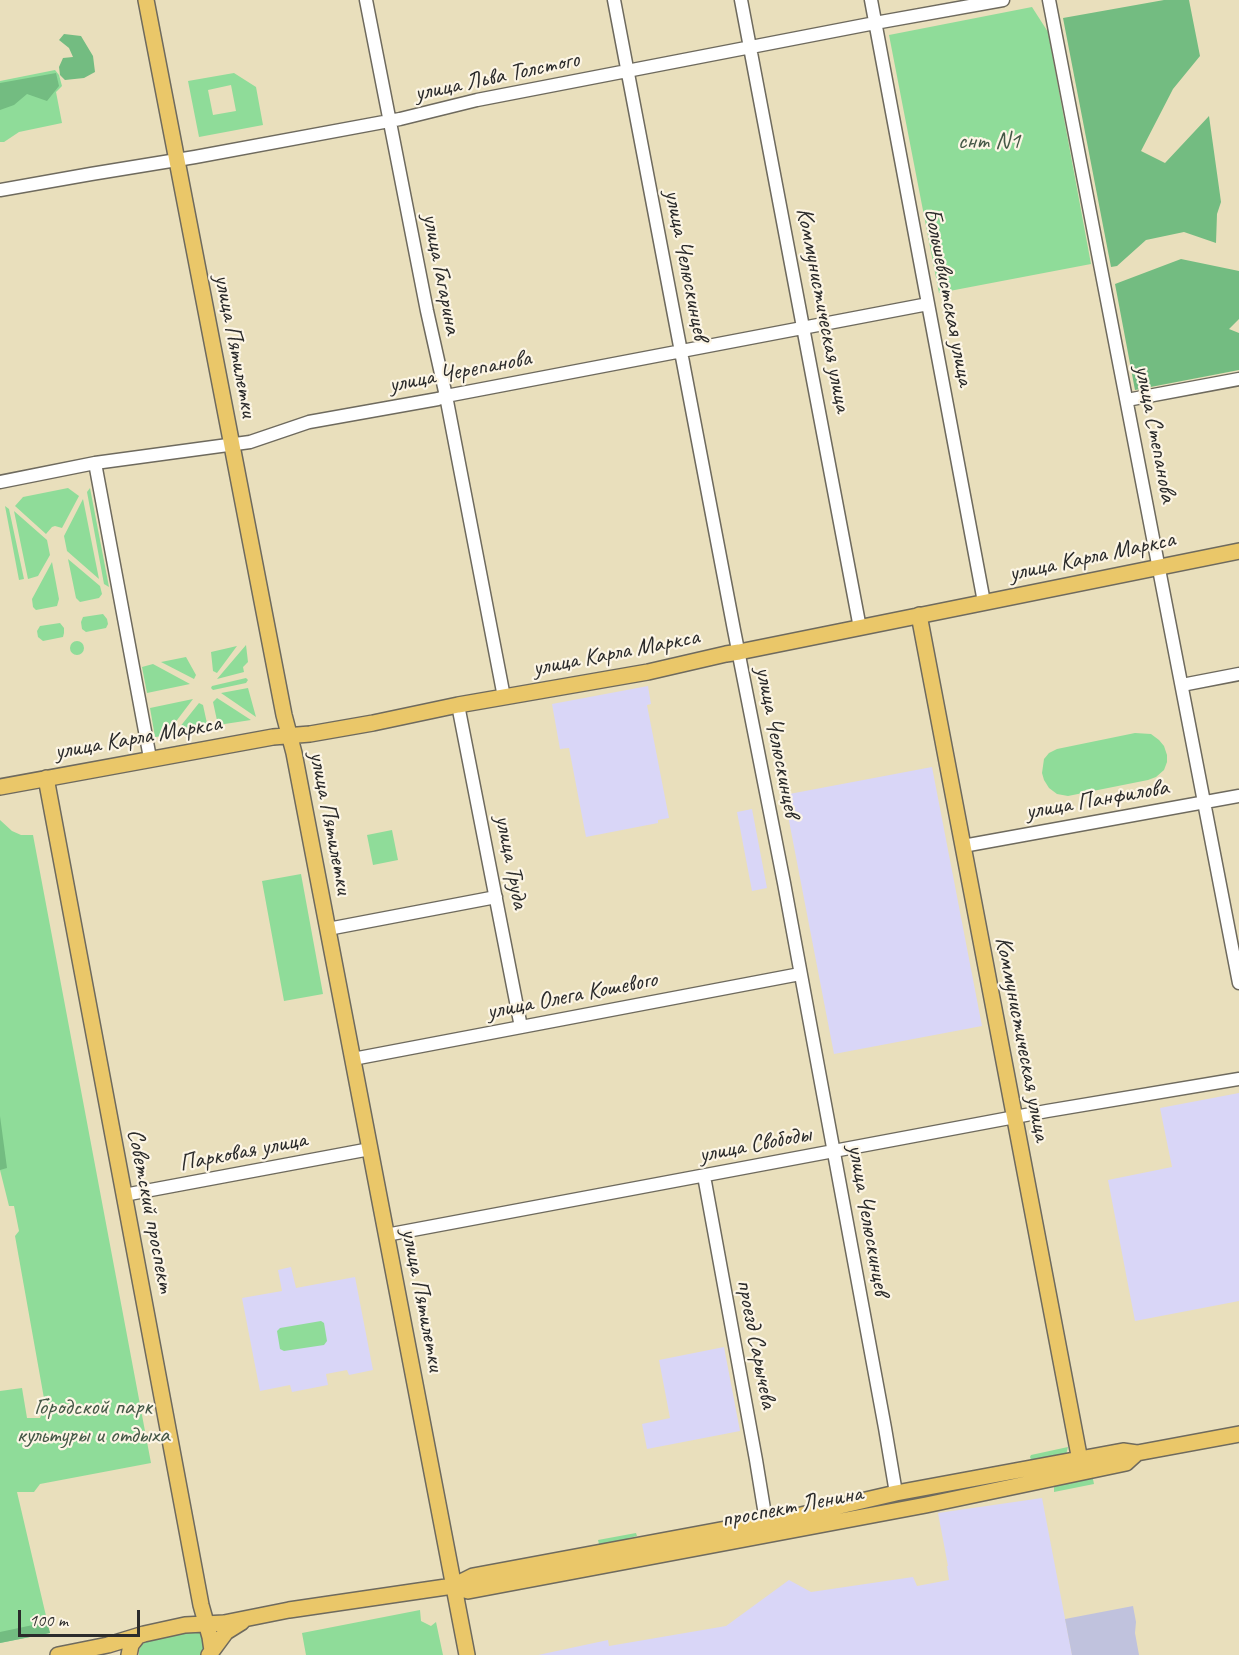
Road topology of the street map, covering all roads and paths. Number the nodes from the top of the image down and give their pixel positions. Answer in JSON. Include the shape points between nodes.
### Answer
{"nodes":[{"id":1,"x":146,"y":0,"type":"edge"},
{"id":2,"x":366,"y":0,"type":"edge"},
{"id":3,"x":614,"y":0,"type":"edge"},
{"id":4,"x":741,"y":0,"type":"edge"},
{"id":5,"x":871,"y":0,"type":"edge"},
{"id":6,"x":1003,"y":0,"type":"edge"},
{"id":7,"x":1049,"y":0,"type":"edge"},
{"id":8,"x":959,"y":4,"type":"edge"},
{"id":9,"x":875,"y":23,"type":"junction"},
{"id":10,"x":750,"y":48,"type":"junction"},
{"id":11,"x":627,"y":71,"type":"junction"},
{"id":12,"x":390,"y":121,"type":"junction"},
{"id":13,"x":176,"y":161,"type":"junction"},
{"id":14,"x":0,"y":190,"type":"edge"},
{"id":15,"x":928,"y":304,"type":"junction"},
{"id":16,"x":804,"y":328,"type":"junction"},
{"id":17,"x":681,"y":352,"type":"junction"},
{"id":18,"x":1239,"y":379,"type":"edge"},
{"id":19,"x":446,"y":396,"type":"junction"},
{"id":20,"x":1127,"y":400,"type":"junction"},
{"id":21,"x":231,"y":445,"type":"junction"},
{"id":22,"x":95,"y":463,"type":"junction"},
{"id":23,"x":1,"y":478,"type":"edge"},
{"id":24,"x":1239,"y":551,"type":"edge"},
{"id":25,"x":1159,"y":566,"type":"junction"},
{"id":26,"x":984,"y":602,"type":"junction"},
{"id":27,"x":919,"y":615,"type":"junction"},
{"id":28,"x":860,"y":628,"type":"junction"},
{"id":29,"x":739,"y":652,"type":"junction"},
{"id":30,"x":1239,"y":674,"type":"edge"},
{"id":31,"x":1182,"y":685,"type":"junction"},
{"id":32,"x":504,"y":697,"type":"junction"},
{"id":33,"x":458,"y":705,"type":"junction"},
{"id":34,"x":289,"y":736,"type":"junction"},
{"id":35,"x":150,"y":758,"type":"junction"},
{"id":36,"x":46,"y":778,"type":"junction"},
{"id":37,"x":0,"y":787,"type":"edge"},
{"id":38,"x":1239,"y":796,"type":"edge"},
{"id":39,"x":1205,"y":802,"type":"junction"},
{"id":40,"x":963,"y":846,"type":"junction"},
{"id":41,"x":496,"y":897,"type":"junction"},
{"id":42,"x":328,"y":929,"type":"junction"},
{"id":43,"x":1235,"y":939,"type":"edge"},
{"id":44,"x":800,"y":974,"type":"junction"},
{"id":45,"x":1239,"y":983,"type":"edge"},
{"id":46,"x":521,"y":1027,"type":"junction"},
{"id":47,"x":352,"y":1059,"type":"junction"},
{"id":48,"x":1239,"y":1079,"type":"edge"},
{"id":49,"x":1014,"y":1118,"type":"junction"},
{"id":50,"x":370,"y":1149,"type":"junction"},
{"id":51,"x":834,"y":1151,"type":"junction"},
{"id":52,"x":704,"y":1176,"type":"junction"},
{"id":53,"x":124,"y":1195,"type":"junction"},
{"id":54,"x":386,"y":1235,"type":"junction"},
{"id":55,"x":1239,"y":1434,"type":"edge"},
{"id":56,"x":1081,"y":1465,"type":"junction"},
{"id":57,"x":896,"y":1493,"type":"junction"},
{"id":58,"x":766,"y":1521,"type":"junction"},
{"id":59,"x":453,"y":1586,"type":"junction"},
{"id":60,"x":253,"y":1617,"type":"junction"},
{"id":61,"x":206,"y":1624,"type":"junction"},
{"id":62,"x":138,"y":1636,"type":"junction"},
{"id":63,"x":108,"y":1645,"type":"junction"},
{"id":64,"x":211,"y":1653,"type":"edge"},
{"id":65,"x":58,"y":1655,"type":"edge"},
{"id":66,"x":124,"y":1655,"type":"edge"},
{"id":67,"x":129,"y":1655,"type":"edge"},
{"id":68,"x":467,"y":1655,"type":"edge"}],
"edges":[{"from":1,"to":13,"type":"main road","name":"улица Пятилетки"},
{"from":2,"to":12,"type":"street","name":"улица Гагарина"},
{"from":3,"to":11,"type":"street","name":"улица Челюскинцев"},
{"from":4,"to":10,"type":"street","name":"Коммунистическая улица"},
{"from":5,"to":9,"type":"street","name":"Большевистская улица"},
{"from":6,"to":8,"type":"street","name":"улица Льва Толстого"},
{"from":7,"to":20,"type":"street","name":"улица Степанова"},
{"from":8,"to":9,"type":"street","name":"улица Льва Толстого"},
{"from":9,"to":10,"type":"street","name":"улица Льва Толстого"},
{"from":9,"to":15,"type":"street","name":"Большевистская улица"},
{"from":10,"to":11,"type":"street","name":"улица Льва Толстого"},
{"from":10,"to":16,"type":"street","name":"Коммунистическая улица"},
{"from":11,"to":12,"type":"street","name":"улица Льва Толстого"},
{"from":11,"to":17,"type":"street","name":"улица Челюскинцев"},
{"from":12,"to":13,"type":"street","name":"улица Льва Толстого"},
{"from":12,"to":19,"type":"street","name":"улица Гагарина"},
{"from":13,"to":14,"type":"street","name":"улица Льва Толстого"},
{"from":13,"to":21,"type":"main road","name":"улица Пятилетки"},
{"from":15,"to":16,"type":"street","name":"улица Черепанова"},
{"from":15,"to":26,"type":"street","name":"Большевистская улица"},
{"from":16,"to":17,"type":"street","name":"улица Черепанова"},
{"from":16,"to":28,"type":"street","name":"Коммунистическая улица"},
{"from":17,"to":19,"type":"street","name":"улица Черепанова"},
{"from":17,"to":29,"type":"street","name":"улица Челюскинцев"},
{"from":18,"to":20,"type":"street"},
{"from":19,"to":21,"type":"street","name":"улица Черепанова","via":[[309,422]]},
{"from":19,"to":32,"type":"street","name":"улица Гагарина"},
{"from":20,"to":25,"type":"street","name":"улица Степанова"},
{"from":21,"to":22,"type":"street","name":"улица Черепанова"},
{"from":21,"to":34,"type":"main road","name":"улица Пятилетки"},
{"from":22,"to":23,"type":"street","name":"улица Черепанова"},
{"from":22,"to":35,"type":"street"},
{"from":24,"to":25,"type":"main road","name":"улица Карла Маркса"},
{"from":25,"to":26,"type":"main road","name":"улица Карла Маркса"},
{"from":25,"to":31,"type":"street","name":"улица Степанова"},
{"from":26,"to":27,"type":"main road","name":"улица Карла Маркса"},
{"from":27,"to":28,"type":"main road","name":"улица Карла Маркса"},
{"from":27,"to":40,"type":"main road","name":"Коммунистическая улица"},
{"from":28,"to":29,"type":"main road","name":"улица Карла Маркса"},
{"from":29,"to":32,"type":"main road","name":"улица Карла Маркса"},
{"from":29,"to":44,"type":"street","name":"улица Челюскинцев"},
{"from":30,"to":31,"type":"street"},
{"from":31,"to":39,"type":"street","name":"улица Степанова"},
{"from":32,"to":33,"type":"main road","name":"улица Карла Маркса"},
{"from":33,"to":34,"type":"main road","name":"улица Карла Маркса"},
{"from":33,"to":41,"type":"street","name":"улица Труда"},
{"from":34,"to":35,"type":"main road","name":"улица Карла Маркса"},
{"from":34,"to":42,"type":"main road","name":"улица Пятилетки"},
{"from":35,"to":36,"type":"main road","name":"улица Карла Маркса"},
{"from":36,"to":37,"type":"main road","name":"улица Карла Маркса"},
{"from":36,"to":53,"type":"main road","name":"Советский проспект"},
{"from":38,"to":39,"type":"street","name":"улица Панфилова"},
{"from":39,"to":40,"type":"street","name":"улица Панфилова"},
{"from":39,"to":43,"type":"street","name":"улица Степанова"},
{"from":40,"to":49,"type":"main road","name":"Коммунистическая улица"},
{"from":41,"to":42,"type":"street"},
{"from":41,"to":46,"type":"street","name":"улица Труда"},
{"from":42,"to":47,"type":"main road","name":"улица Пятилетки"},
{"from":43,"to":45,"type":"street","name":"улица Степанова"},
{"from":44,"to":46,"type":"street","name":"улица Олега Кошевого"},
{"from":44,"to":51,"type":"street","name":"улица Челюскинцев"},
{"from":46,"to":47,"type":"street","name":"улица Олега Кошевого"},
{"from":47,"to":50,"type":"main road","name":"улица Пятилетки"},
{"from":48,"to":49,"type":"street","name":"улица Свободы"},
{"from":49,"to":51,"type":"street","name":"улица Свободы"},
{"from":49,"to":56,"type":"main road","name":"Коммунистическая улица"},
{"from":50,"to":53,"type":"street","name":"Парковая улица"},
{"from":50,"to":54,"type":"main road","name":"улица Пятилетки"},
{"from":51,"to":52,"type":"street","name":"улица Свободы"},
{"from":51,"to":57,"type":"street","name":"улица Челюскинцев"},
{"from":52,"to":54,"type":"street","name":"улица Свободы"},
{"from":52,"to":58,"type":"street","name":"проезд Сарычева"},
{"from":53,"to":61,"type":"main road","name":"Советский проспект"},
{"from":54,"to":59,"type":"main road","name":"улица Пятилетки"},
{"from":55,"to":56,"type":"main road","name":"проспект Ленина","via":[[1137,1453],[1123,1451]]},
{"from":56,"to":57,"type":"main road","name":"проспект Ленина"},
{"from":56,"to":59,"type":"main road","name":"проспект Ленина","via":[[926,1505],[468,1592]]},
{"from":57,"to":58,"type":"main road","name":"проспект Ленина"},
{"from":58,"to":59,"type":"main road","name":"проспект Ленина","via":[[473,1576]]},
{"from":59,"to":60,"type":"main road","name":"проспект Ленина"},
{"from":59,"to":68,"type":"main road","name":"улица Пятилетки"},
{"from":60,"to":61,"type":"main road","name":"проспект Ленина"},
{"from":60,"to":64,"type":"main road","name":"проспект Ленина","via":[[226,1632]]},
{"from":61,"to":62,"type":"main road","name":"проспект Ленина"},
{"from":61,"to":64,"type":"main road","name":"Советский проспект"},
{"from":62,"to":63,"type":"main road","name":"проспект Ленина"},
{"from":62,"to":67,"type":"main road"},
{"from":63,"to":65,"type":"main road","name":"проспект Ленина"},
{"from":63,"to":66,"type":"main road"}]}
